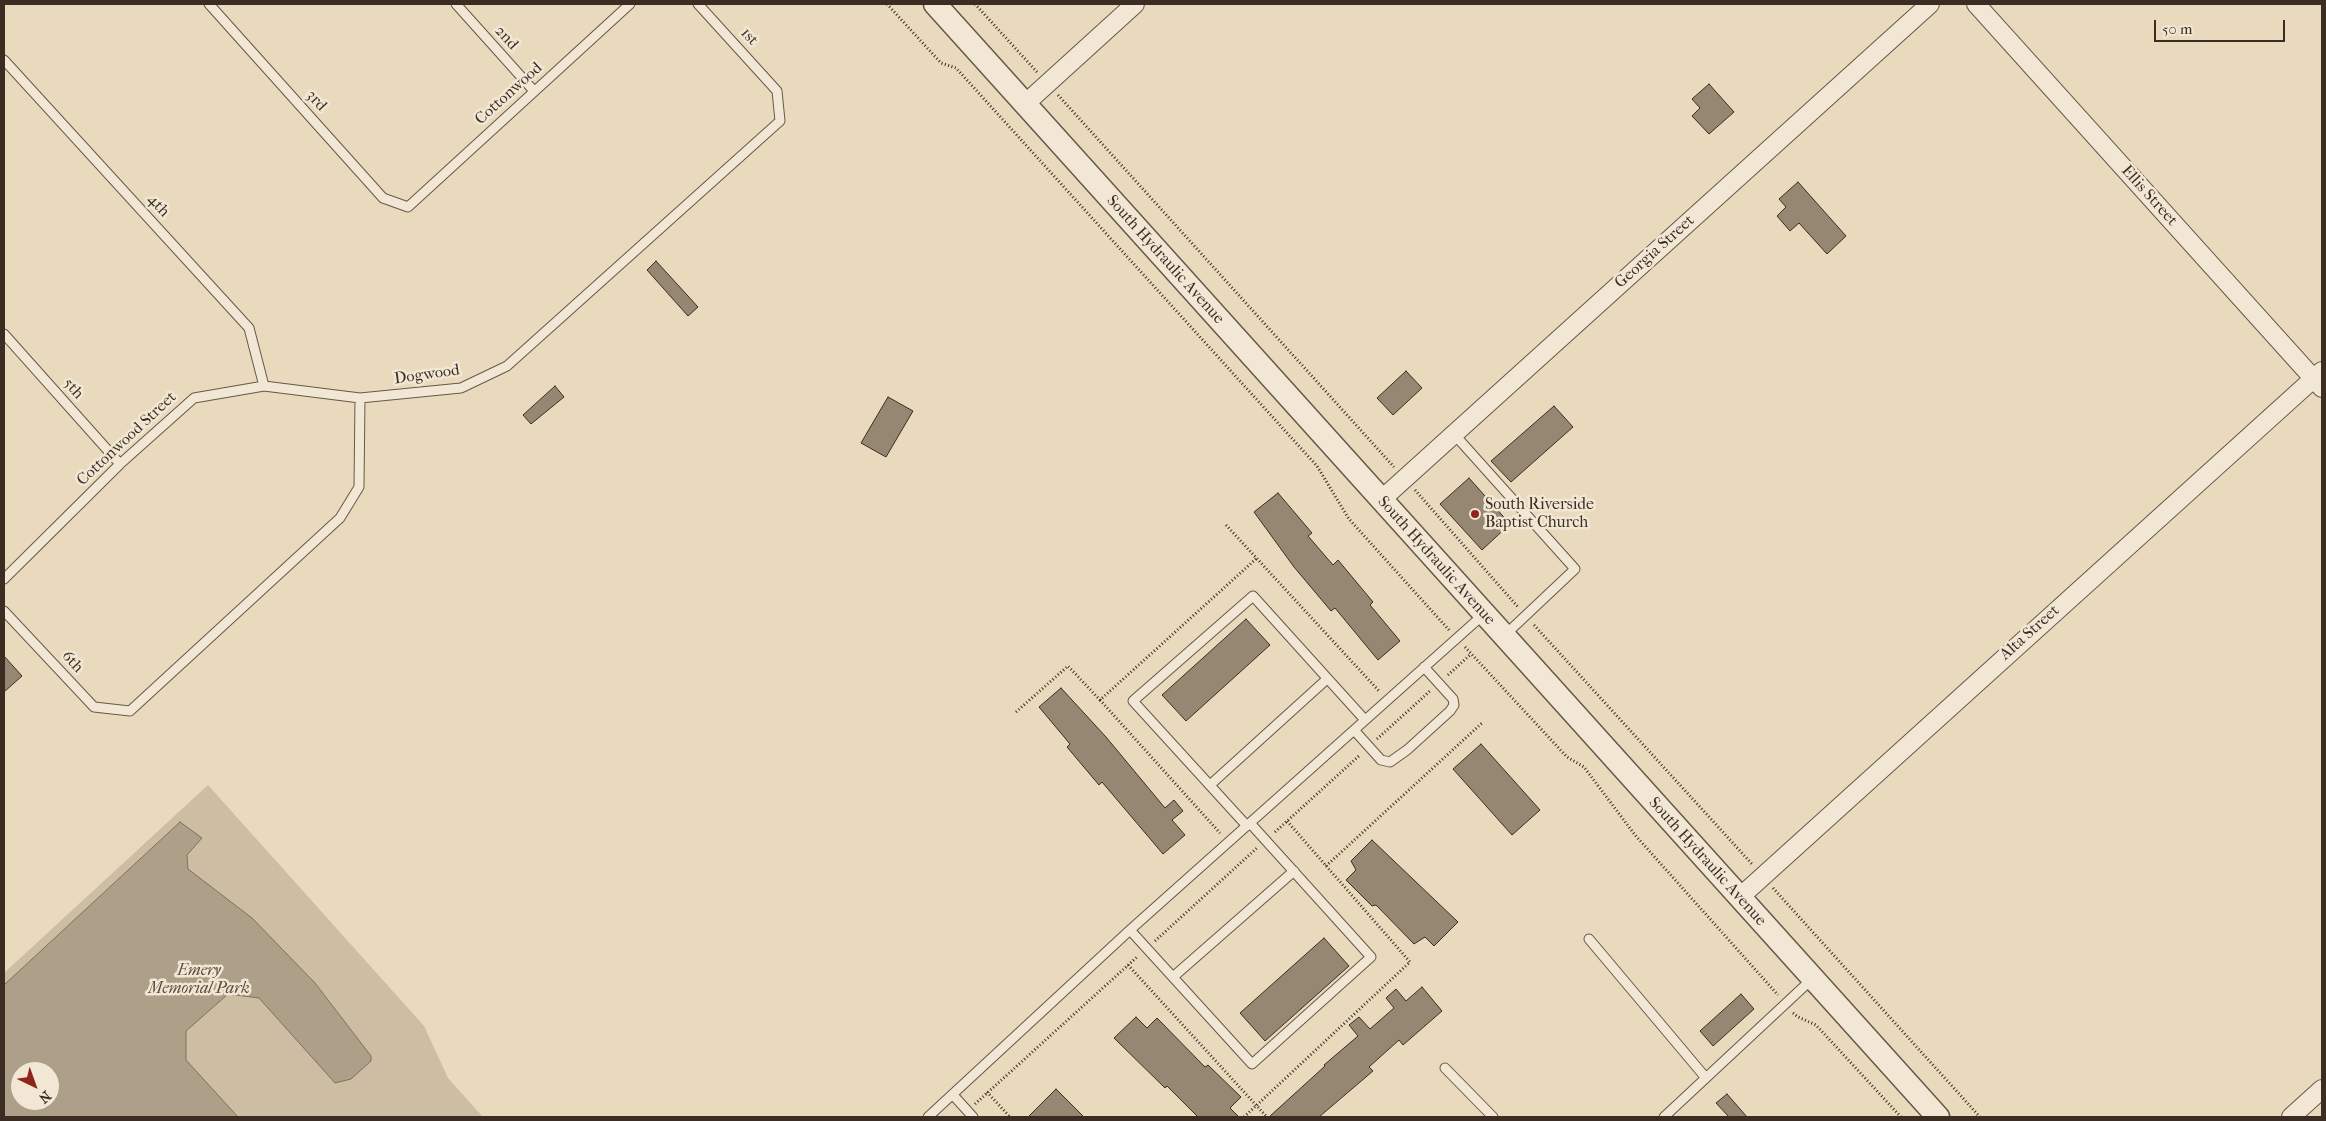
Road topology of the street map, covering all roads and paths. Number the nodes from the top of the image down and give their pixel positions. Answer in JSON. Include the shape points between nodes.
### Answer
{"nodes":[{"id":1,"x":209,"y":4,"type":"edge"},
{"id":2,"x":456,"y":4,"type":"edge"},
{"id":3,"x":630,"y":4,"type":"edge"},
{"id":4,"x":698,"y":4,"type":"edge"},
{"id":5,"x":887,"y":4,"type":"edge"},
{"id":6,"x":935,"y":4,"type":"edge"},
{"id":7,"x":975,"y":4,"type":"edge"},
{"id":8,"x":1135,"y":4,"type":"edge"},
{"id":9,"x":1930,"y":4,"type":"edge"},
{"id":10,"x":1976,"y":4,"type":"edge"},
{"id":11,"x":4,"y":60,"type":"edge"},
{"id":12,"x":1047,"y":83,"type":"junction"},
{"id":13,"x":534,"y":91,"type":"junction"},
{"id":14,"x":777,"y":91,"type":"joint"},
{"id":15,"x":1025,"y":104,"type":"junction"},
{"id":16,"x":408,"y":207,"type":"joint"},
{"id":17,"x":4,"y":334,"type":"edge"},
{"id":18,"x":2319,"y":379,"type":"edge"},
{"id":19,"x":264,"y":386,"type":"junction"},
{"id":20,"x":360,"y":398,"type":"junction"},
{"id":21,"x":1454,"y":434,"type":"junction"},
{"id":22,"x":120,"y":464,"type":"junction"},
{"id":23,"x":1404,"y":479,"type":"junction"},
{"id":24,"x":1381,"y":500,"type":"junction"},
{"id":25,"x":1226,"y":525,"type":"dead end"},
{"id":26,"x":1257,"y":558,"type":"junction"},
{"id":27,"x":4,"y":579,"type":"edge"},
{"id":28,"x":4,"y":610,"type":"edge"},
{"id":29,"x":1484,"y":614,"type":"junction"},
{"id":30,"x":1526,"y":615,"type":"junction"},
{"id":31,"x":1504,"y":636,"type":"junction"},
{"id":32,"x":1456,"y":638,"type":"junction"},
{"id":33,"x":1471,"y":654,"type":"junction"},
{"id":34,"x":1424,"y":667,"type":"junction"},
{"id":35,"x":1327,"y":679,"type":"junction"},
{"id":36,"x":1439,"y":684,"type":"junction"},
{"id":37,"x":1381,"y":693,"type":"dead end"},
{"id":38,"x":1100,"y":700,"type":"junction"},
{"id":39,"x":1016,"y":712,"type":"dead end"},
{"id":40,"x":1365,"y":720,"type":"junction"},
{"id":41,"x":1482,"y":723,"type":"dead end"},
{"id":42,"x":1354,"y":730,"type":"junction"},
{"id":43,"x":1369,"y":747,"type":"junction"},
{"id":44,"x":1210,"y":785,"type":"junction"},
{"id":45,"x":1249,"y":824,"type":"junction"},
{"id":46,"x":1222,"y":835,"type":"dead end"},
{"id":47,"x":1266,"y":840,"type":"junction"},
{"id":48,"x":1326,"y":866,"type":"dead end"},
{"id":49,"x":1294,"y":872,"type":"junction"},
{"id":50,"x":1763,"y":876,"type":"junction"},
{"id":51,"x":1740,"y":897,"type":"junction"},
{"id":52,"x":1130,"y":930,"type":"junction"},
{"id":53,"x":1589,"y":940,"type":"dead end"},
{"id":54,"x":1147,"y":948,"type":"junction"},
{"id":55,"x":1128,"y":965,"type":"junction"},
{"id":56,"x":1173,"y":977,"type":"junction"},
{"id":57,"x":1813,"y":979,"type":"junction"},
{"id":58,"x":1786,"y":1004,"type":"junction"},
{"id":59,"x":1445,"y":1068,"type":"dead end"},
{"id":60,"x":1706,"y":1078,"type":"junction"},
{"id":61,"x":2322,"y":1089,"type":"edge"},
{"id":62,"x":987,"y":1092,"type":"junction"},
{"id":63,"x":953,"y":1095,"type":"junction"},
{"id":64,"x":970,"y":1114,"type":"edge"},
{"id":65,"x":928,"y":1117,"type":"edge"},
{"id":66,"x":1010,"y":1117,"type":"edge"},
{"id":67,"x":1267,"y":1117,"type":"edge"},
{"id":68,"x":1493,"y":1117,"type":"edge"},
{"id":69,"x":1664,"y":1117,"type":"edge"},
{"id":70,"x":1901,"y":1117,"type":"edge"},
{"id":71,"x":1938,"y":1117,"type":"edge"},
{"id":72,"x":1980,"y":1117,"type":"edge"},
{"id":73,"x":2290,"y":1117,"type":"edge"}],
"edges":[{"from":1,"to":16,"type":"lane","name":"3rd","via":[[383,198]]},
{"from":2,"to":13,"type":"lane","name":"2nd"},
{"from":3,"to":13,"type":"lane","name":"Cottonwood"},
{"from":4,"to":14,"type":"lane","name":"1st"},
{"from":5,"to":32,"type":"path","via":[[941,64],[956,68],[1317,466],[1349,519]]},
{"from":6,"to":15,"type":"street","name":"South Hydraulic Avenue"},
{"from":7,"to":12,"type":"path"},
{"from":8,"to":12,"type":"street"},
{"from":9,"to":21,"type":"street","name":"Georgia Street"},
{"from":10,"to":18,"type":"street","name":"Ellis Street"},
{"from":11,"to":19,"type":"lane","name":"4th","via":[[250,328]]},
{"from":12,"to":15,"type":"street"},
{"from":12,"to":23,"type":"path"},
{"from":13,"to":16,"type":"lane","name":"Cottonwood"},
{"from":14,"to":20,"type":"lane","name":"Dogwood","via":[[780,121],[507,366],[461,388]]},
{"from":15,"to":24,"type":"street","name":"South Hydraulic Avenue"},
{"from":17,"to":22,"type":"lane","name":"5th"},
{"from":18,"to":50,"type":"street","name":"Alta Street"},
{"from":19,"to":20,"type":"lane","name":"Cottonwood Street"},
{"from":19,"to":22,"type":"lane","name":"Cottonwood Street","via":[[194,398]]},
{"from":20,"to":28,"type":"lane","name":"6th","via":[[359,486],[340,518],[130,711],[94,707]]},
{"from":21,"to":23,"type":"street","name":"Georgia Street"},
{"from":21,"to":30,"type":"lane","via":[[1575,569]]},
{"from":22,"to":27,"type":"lane","name":"Cottonwood Street"},
{"from":23,"to":24,"type":"street","name":"Georgia Street"},
{"from":23,"to":30,"type":"path"},
{"from":24,"to":29,"type":"street","name":"South Hydraulic Avenue"},
{"from":25,"to":26,"type":"path"},
{"from":26,"to":37,"type":"path"},
{"from":26,"to":38,"type":"path"},
{"from":29,"to":31,"type":"street","name":"South Hydraulic Avenue"},
{"from":29,"to":32,"type":"lane"},
{"from":30,"to":31,"type":"lane"},
{"from":30,"to":50,"type":"path"},
{"from":31,"to":51,"type":"street","name":"South Hydraulic Avenue"},
{"from":32,"to":33,"type":"path"},
{"from":32,"to":34,"type":"lane"},
{"from":33,"to":36,"type":"path"},
{"from":33,"to":58,"type":"path","via":[[1567,757],[1584,767],[1635,835]]},
{"from":34,"to":36,"type":"lane"},
{"from":34,"to":40,"type":"lane"},
{"from":35,"to":40,"type":"lane"},
{"from":35,"to":44,"type":"lane"},
{"from":35,"to":44,"type":"lane","via":[[1253,596],[1133,701]]},
{"from":36,"to":43,"type":"path"},
{"from":36,"to":43,"type":"lane","via":[[1454,705],[1443,718],[1390,762],[1381,760]]},
{"from":38,"to":39,"type":"path","via":[[1068,666]]},
{"from":38,"to":46,"type":"path"},
{"from":40,"to":42,"type":"lane"},
{"from":41,"to":48,"type":"path"},
{"from":42,"to":43,"type":"lane"},
{"from":42,"to":45,"type":"lane"},
{"from":43,"to":47,"type":"path"},
{"from":44,"to":45,"type":"lane"},
{"from":45,"to":47,"type":"lane"},
{"from":45,"to":52,"type":"lane"},
{"from":47,"to":49,"type":"lane"},
{"from":47,"to":54,"type":"path"},
{"from":49,"to":56,"type":"lane"},
{"from":49,"to":56,"type":"lane","via":[[1370,957],[1252,1064]]},
{"from":50,"to":51,"type":"street","name":"Alta Street"},
{"from":50,"to":72,"type":"path"},
{"from":51,"to":57,"type":"street","name":"South Hydraulic Avenue"},
{"from":52,"to":54,"type":"lane"},
{"from":52,"to":63,"type":"lane"},
{"from":53,"to":60,"type":"lane"},
{"from":54,"to":55,"type":"path"},
{"from":54,"to":56,"type":"lane"},
{"from":55,"to":62,"type":"path"},
{"from":55,"to":67,"type":"path"},
{"from":57,"to":58,"type":"lane"},
{"from":57,"to":71,"type":"street","name":"South Hydraulic Avenue"},
{"from":58,"to":60,"type":"lane"},
{"from":58,"to":70,"type":"path","via":[[1798,1017],[1816,1025]]},
{"from":59,"to":68,"type":"lane"},
{"from":60,"to":69,"type":"lane"},
{"from":61,"to":73,"type":"street"},
{"from":62,"to":64,"type":"path"},
{"from":62,"to":66,"type":"path"},
{"from":63,"to":64,"type":"lane"},
{"from":63,"to":65,"type":"lane"}]}
